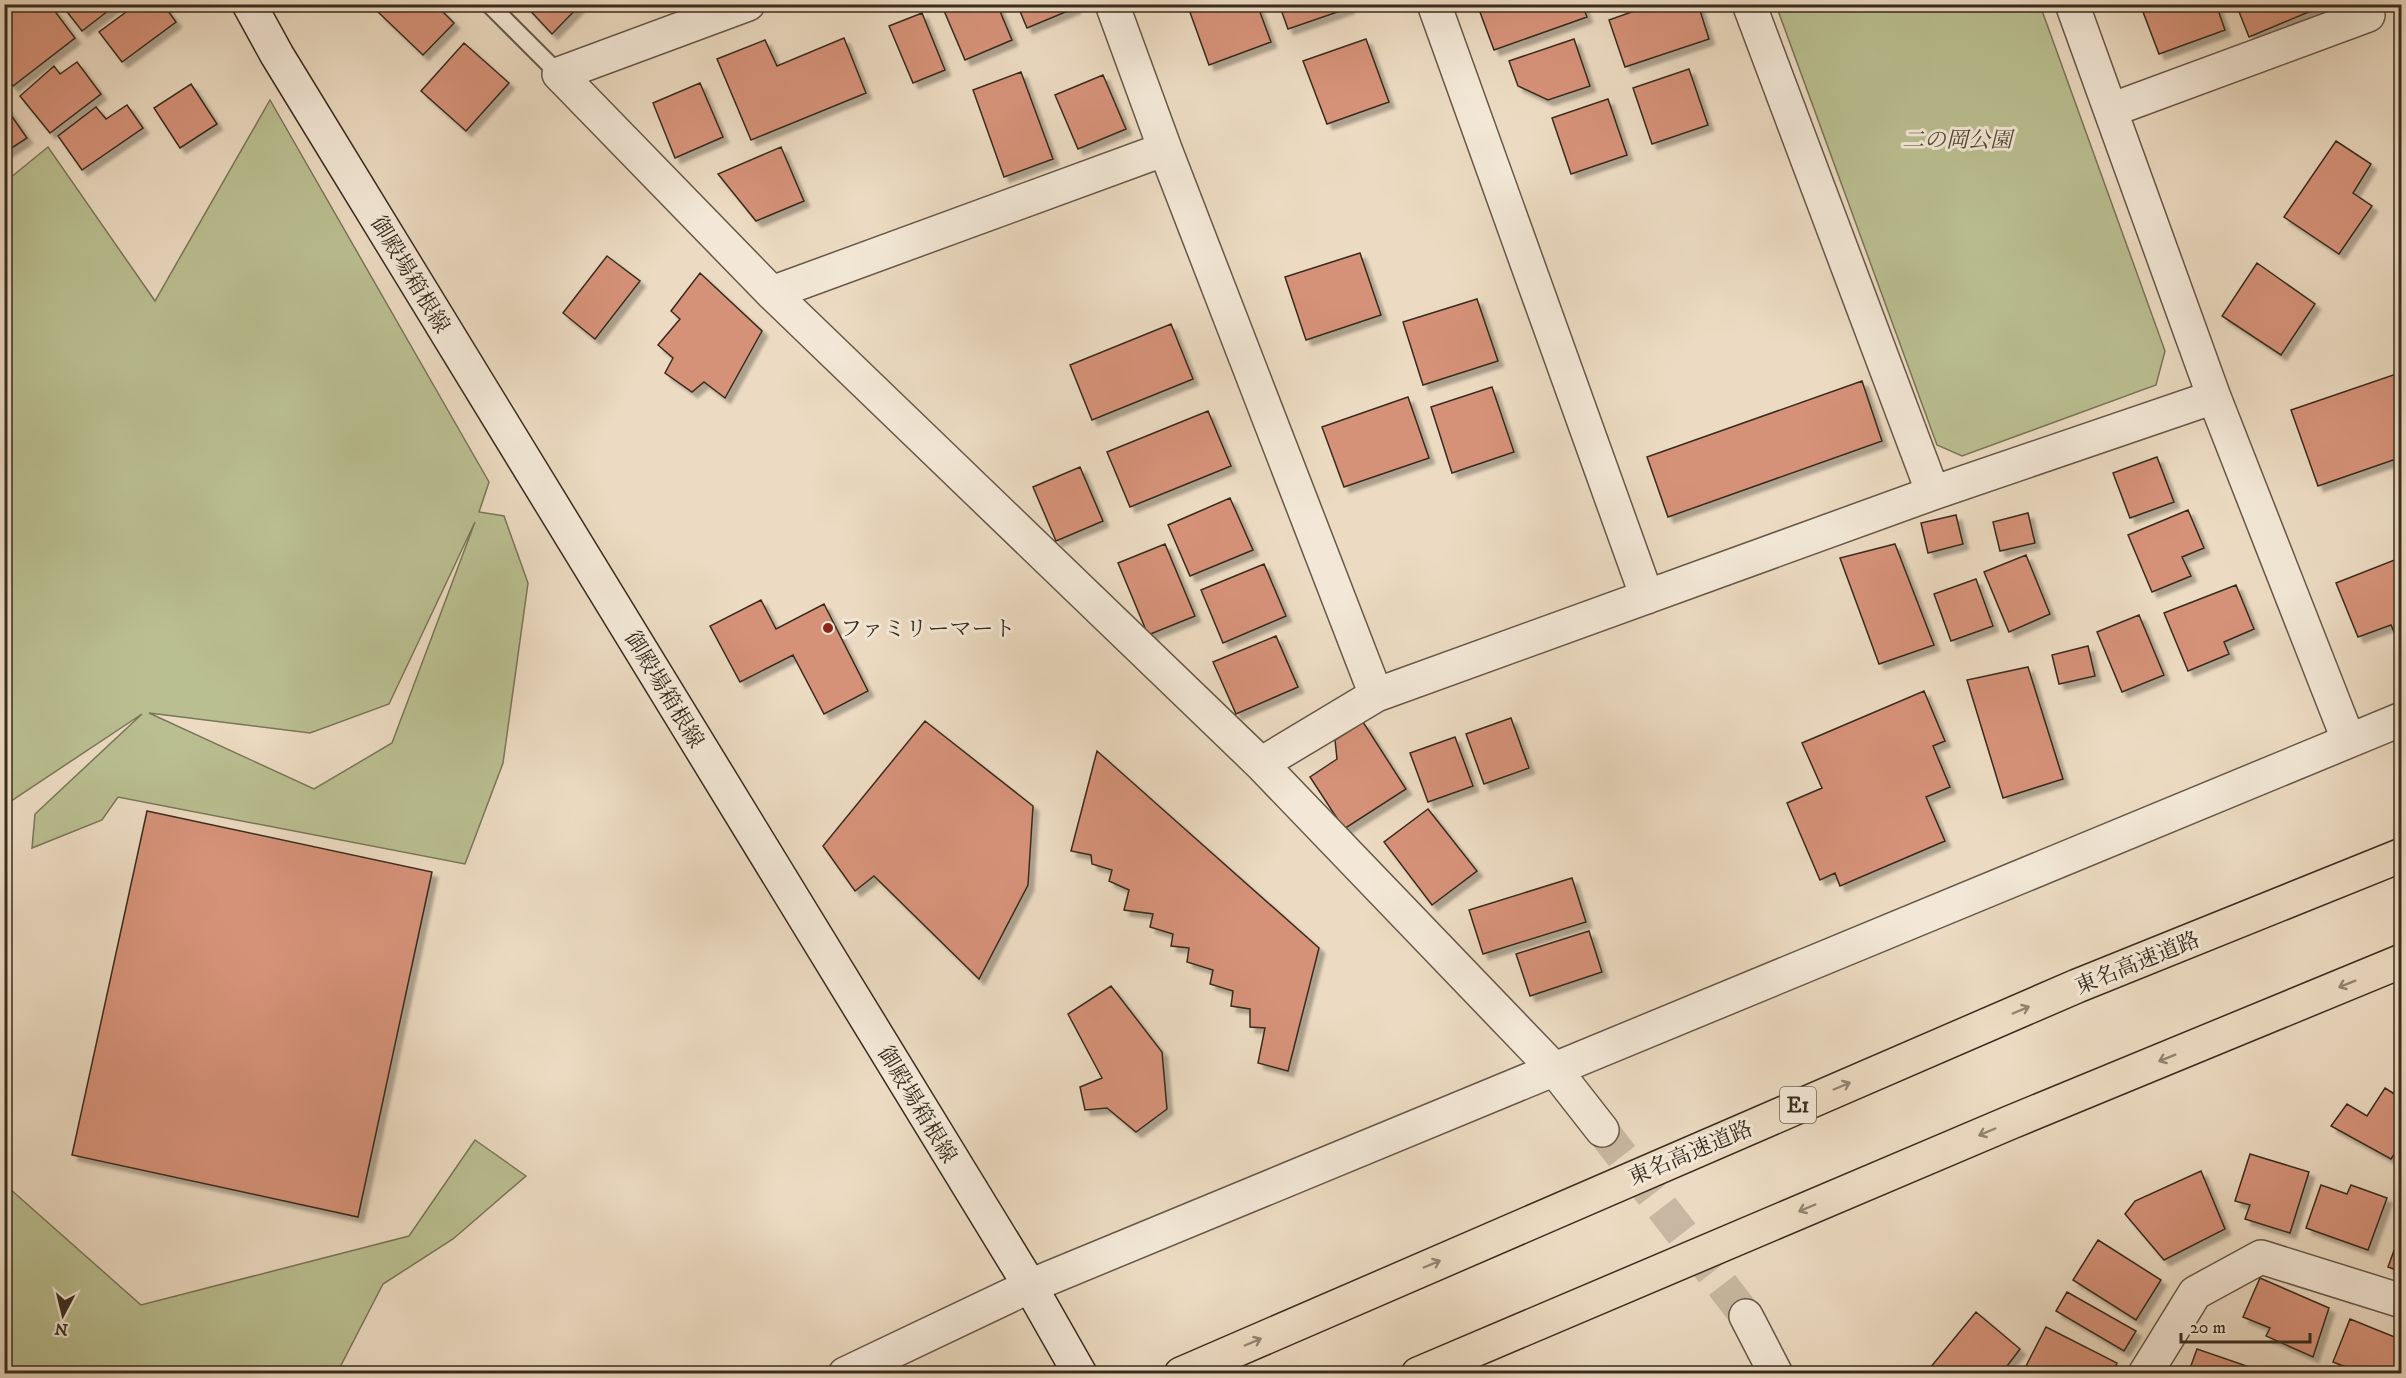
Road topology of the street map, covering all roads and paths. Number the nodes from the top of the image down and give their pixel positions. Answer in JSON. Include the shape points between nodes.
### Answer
{"nodes":[{"id":1,"x":249,"y":4,"type":"edge"},
{"id":2,"x":489,"y":4,"type":"edge"},
{"id":3,"x":748,"y":4,"type":"edge"},
{"id":4,"x":1112,"y":4,"type":"edge"},
{"id":5,"x":1434,"y":4,"type":"edge"},
{"id":6,"x":1749,"y":4,"type":"edge"},
{"id":7,"x":2072,"y":4,"type":"edge"},
{"id":8,"x":2364,"y":4,"type":"edge"},
{"id":9,"x":559,"y":74,"type":"junction"},
{"id":10,"x":2111,"y":110,"type":"junction"},
{"id":11,"x":1165,"y":149,"type":"junction"},
{"id":12,"x":772,"y":293,"type":"junction"},
{"id":13,"x":2214,"y":397,"type":"junction"},
{"id":14,"x":1933,"y":493,"type":"junction"},
{"id":15,"x":1647,"y":597,"type":"junction"},
{"id":16,"x":1376,"y":695,"type":"junction"},
{"id":17,"x":2402,"y":719,"type":"edge"},
{"id":18,"x":2348,"y":739,"type":"junction"},
{"id":19,"x":1261,"y":764,"type":"junction"},
{"id":20,"x":2402,"y":855,"type":"edge"},
{"id":21,"x":2402,"y":962,"type":"edge"},
{"id":22,"x":1555,"y":1070,"type":"junction"},
{"id":23,"x":1602,"y":1130,"type":"tunnel mouth"},
{"id":24,"x":1029,"y":1286,"type":"junction"},
{"id":25,"x":2402,"y":1301,"type":"edge"},
{"id":26,"x":1746,"y":1316,"type":"tunnel mouth"},
{"id":27,"x":1190,"y":1369,"type":"edge"},
{"id":28,"x":845,"y":1374,"type":"edge"},
{"id":29,"x":1080,"y":1374,"type":"edge"},
{"id":30,"x":1418,"y":1374,"type":"edge"},
{"id":31,"x":1776,"y":1374,"type":"edge"},
{"id":32,"x":2145,"y":1374,"type":"edge"}],
"edges":[{"from":1,"to":24,"type":"street","name":"御殿場箱根線"},
{"from":2,"to":9,"type":"lane"},
{"from":3,"to":9,"type":"street"},
{"from":4,"to":11,"type":"street"},
{"from":5,"to":15,"type":"street"},
{"from":6,"to":14,"type":"street"},
{"from":7,"to":10,"type":"street"},
{"from":8,"to":10,"type":"street","via":[[2368,15]]},
{"from":9,"to":12,"type":"street"},
{"from":10,"to":13,"type":"street"},
{"from":11,"to":12,"type":"street"},
{"from":11,"to":16,"type":"street"},
{"from":12,"to":19,"type":"street"},
{"from":13,"to":14,"type":"street"},
{"from":13,"to":18,"type":"street"},
{"from":14,"to":15,"type":"street"},
{"from":15,"to":16,"type":"street"},
{"from":16,"to":19,"type":"street"},
{"from":17,"to":18,"type":"street"},
{"from":18,"to":22,"type":"street"},
{"from":19,"to":22,"type":"street"},
{"from":27,"to":20,"type":"highway","name":"東名高速道路","number":"E1","one_way":true,"via":[[2066,991]]},
{"from":21,"to":30,"type":"highway","one_way":true,"via":[[2009,1123]]},
{"from":22,"to":23,"type":"street"},
{"from":22,"to":24,"type":"street"},
{"from":24,"to":28,"type":"street"},
{"from":24,"to":29,"type":"street","name":"御殿場箱根線"},
{"from":25,"to":32,"type":"street","via":[[2261,1257],[2195,1293]]},
{"from":26,"to":31,"type":"street"}]}
